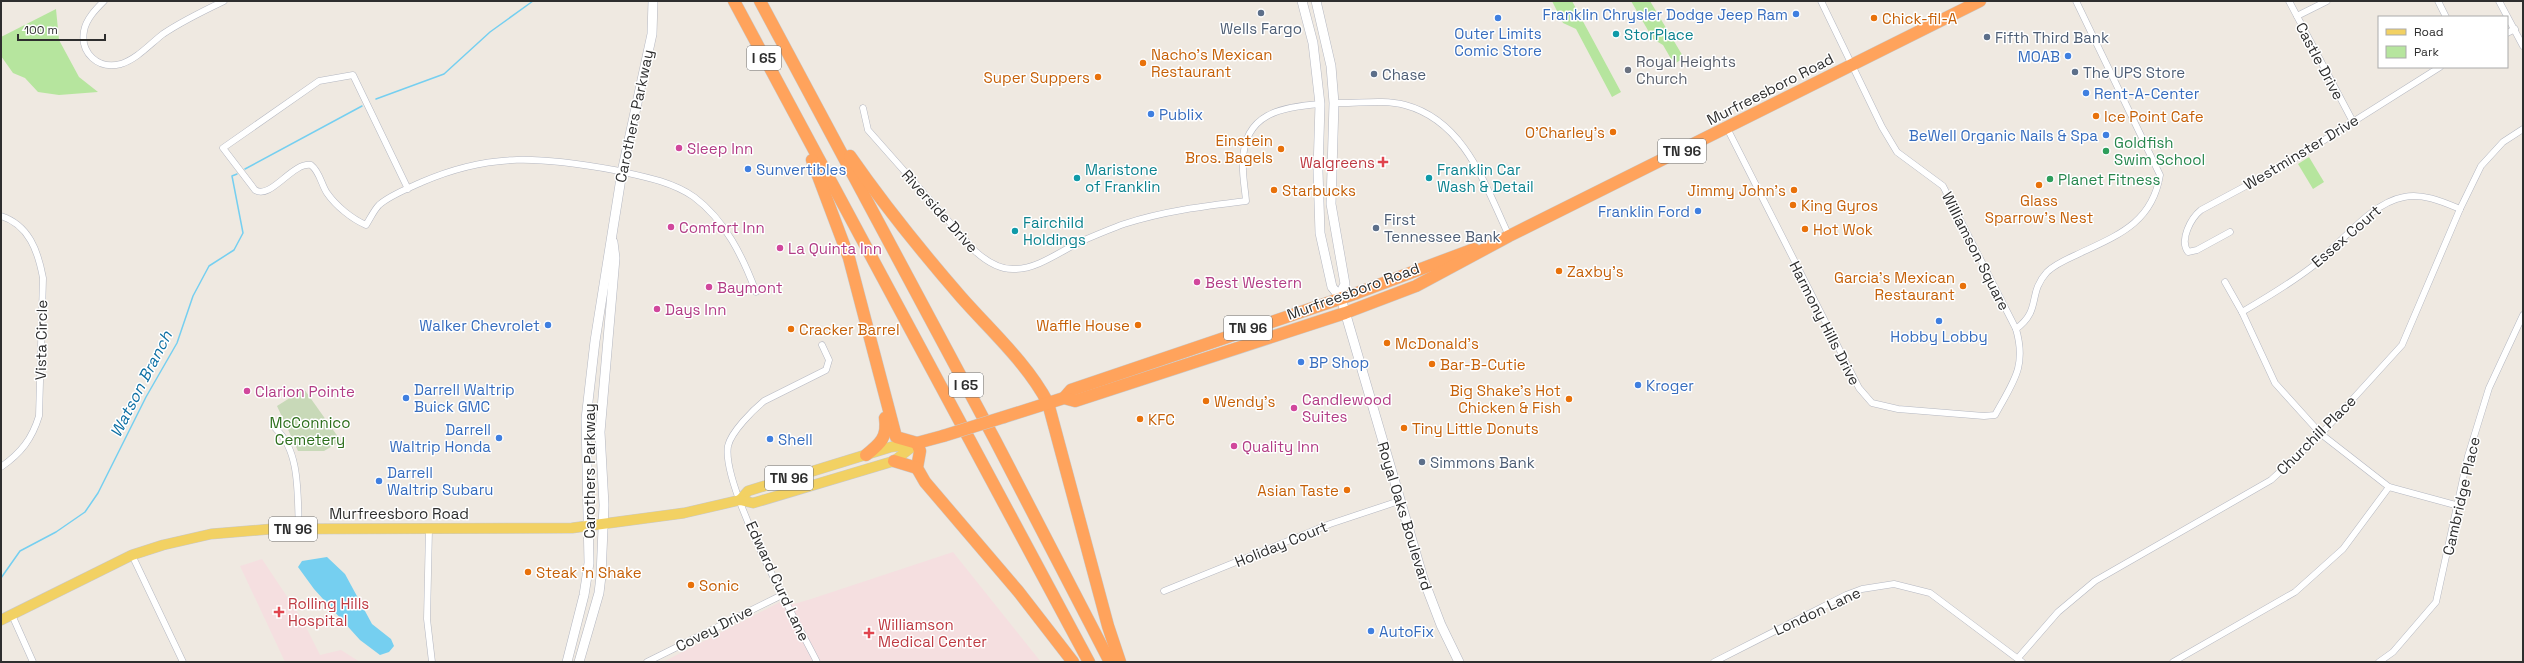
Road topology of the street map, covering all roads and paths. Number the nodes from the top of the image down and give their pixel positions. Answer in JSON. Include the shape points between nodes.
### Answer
{"nodes":[{"id":1,"x":104,"y":1,"type":"edge"},
{"id":2,"x":224,"y":1,"type":"edge"},
{"id":3,"x":653,"y":1,"type":"edge"},
{"id":4,"x":734,"y":1,"type":"edge"},
{"id":5,"x":760,"y":1,"type":"edge"},
{"id":6,"x":1302,"y":1,"type":"edge"},
{"id":7,"x":1316,"y":1,"type":"edge"},
{"id":8,"x":1821,"y":1,"type":"edge"},
{"id":9,"x":1980,"y":1,"type":"edge"},
{"id":10,"x":2076,"y":1,"type":"edge"},
{"id":11,"x":2289,"y":1,"type":"edge"},
{"id":12,"x":2327,"y":1,"type":"edge"},
{"id":13,"x":2438,"y":1,"type":"edge"},
{"id":14,"x":2499,"y":1,"type":"edge"},
{"id":15,"x":2297,"y":16,"type":"junction"},
{"id":16,"x":2446,"y":16,"type":"edge"},
{"id":17,"x":2508,"y":16,"type":"edge"},
{"id":18,"x":2508,"y":17,"type":"edge"},
{"id":19,"x":2515,"y":29,"type":"junction"},
{"id":20,"x":2508,"y":32,"type":"edge"},
{"id":21,"x":2523,"y":46,"type":"edge"},
{"id":22,"x":1853,"y":65,"type":"junction"},
{"id":23,"x":2438,"y":68,"type":"edge"},
{"id":24,"x":1320,"y":104,"type":"junction"},
{"id":25,"x":1334,"y":104,"type":"junction"},
{"id":26,"x":863,"y":108,"type":"dead end"},
{"id":27,"x":818,"y":110,"type":"junction"},
{"id":28,"x":794,"y":115,"type":"junction"},
{"id":29,"x":2352,"y":120,"type":"junction"},
{"id":30,"x":1727,"y":128,"type":"junction"},
{"id":31,"x":2523,"y":129,"type":"edge"},
{"id":32,"x":622,"y":172,"type":"junction"},
{"id":33,"x":408,"y":189,"type":"junction"},
{"id":34,"x":2460,"y":209,"type":"junction"},
{"id":35,"x":1,"y":216,"type":"edge"},
{"id":36,"x":612,"y":231,"type":"junction"},
{"id":37,"x":2230,"y":232,"type":"dead end"},
{"id":38,"x":1509,"y":236,"type":"junction"},
{"id":39,"x":2224,"y":282,"type":"dead end"},
{"id":40,"x":756,"y":292,"type":"dead end"},
{"id":41,"x":1340,"y":296,"type":"junction"},
{"id":42,"x":2242,"y":312,"type":"junction"},
{"id":43,"x":1345,"y":313,"type":"junction"},
{"id":44,"x":2523,"y":315,"type":"edge"},
{"id":45,"x":2016,"y":329,"type":"junction"},
{"id":46,"x":822,"y":345,"type":"dead end"},
{"id":47,"x":593,"y":363,"type":"junction"},
{"id":48,"x":606,"y":364,"type":"junction"},
{"id":49,"x":1064,"y":398,"type":"junction"},
{"id":50,"x":1048,"y":403,"type":"junction"},
{"id":51,"x":886,"y":405,"type":"junction"},
{"id":52,"x":1995,"y":415,"type":"joint"},
{"id":53,"x":276,"y":429,"type":"dead end"},
{"id":54,"x":2321,"y":434,"type":"junction"},
{"id":55,"x":917,"y":443,"type":"junction"},
{"id":56,"x":866,"y":455,"type":"junction"},
{"id":57,"x":894,"y":460,"type":"junction"},
{"id":58,"x":1,"y":467,"type":"edge"},
{"id":59,"x":917,"y":468,"type":"junction"},
{"id":60,"x":2389,"y":487,"type":"junction"},
{"id":61,"x":740,"y":500,"type":"junction"},
{"id":62,"x":1399,"y":501,"type":"junction"},
{"id":63,"x":2459,"y":506,"type":"junction"},
{"id":64,"x":603,"y":525,"type":"junction"},
{"id":65,"x":589,"y":527,"type":"junction"},
{"id":66,"x":429,"y":528,"type":"junction"},
{"id":67,"x":300,"y":529,"type":"junction"},
{"id":68,"x":132,"y":556,"type":"junction"},
{"id":69,"x":1164,"y":591,"type":"dead end"},
{"id":70,"x":782,"y":595,"type":"junction"},
{"id":71,"x":12,"y":615,"type":"junction"},
{"id":72,"x":1,"y":620,"type":"edge"},
{"id":73,"x":2020,"y":660,"type":"edge"},
{"id":74,"x":33,"y":662,"type":"edge"},
{"id":75,"x":183,"y":662,"type":"edge"},
{"id":76,"x":432,"y":662,"type":"edge"},
{"id":77,"x":567,"y":662,"type":"edge"},
{"id":78,"x":579,"y":662,"type":"edge"},
{"id":79,"x":647,"y":662,"type":"edge"},
{"id":80,"x":817,"y":662,"type":"edge"},
{"id":81,"x":1072,"y":662,"type":"edge"},
{"id":82,"x":1089,"y":662,"type":"edge"},
{"id":83,"x":1110,"y":662,"type":"edge"},
{"id":84,"x":1120,"y":662,"type":"edge"},
{"id":85,"x":1459,"y":662,"type":"edge"},
{"id":86,"x":1714,"y":662,"type":"edge"},
{"id":87,"x":2173,"y":662,"type":"edge"},
{"id":88,"x":2379,"y":662,"type":"edge"}],
"edges":[{"from":1,"to":2,"type":"street","via":[[94,11],[84,30],[84,47],[91,58],[104,65],[120,64],[135,56],[163,34]]},
{"from":3,"to":32,"type":"main road","name":"Carothers Parkway","via":[[652,34]]},
{"from":4,"to":28,"type":"highway","number":"I 65"},
{"from":5,"to":27,"type":"highway","number":"I 65"},
{"from":6,"to":24,"type":"main road","via":[[1312,42]]},
{"from":7,"to":25,"type":"main road","via":[[1331,66]]},
{"from":8,"to":22,"type":"street","name":"Williamson Square"},
{"from":9,"to":22,"type":"highway","name":"Murfreesboro Road","number":"TN 96"},
{"from":10,"to":45,"type":"street","via":[[2160,175],[2157,194],[2143,215],[2123,232],[2048,271],[2035,288],[2033,308],[2028,320]]},
{"from":11,"to":15,"type":"street","name":"Castle Drive"},
{"from":12,"to":15,"type":"street"},
{"from":13,"to":16,"type":"street"},
{"from":14,"to":17,"type":"street"},
{"from":15,"to":29,"type":"street","name":"Castle Drive"},
{"from":18,"to":19,"type":"street"},
{"from":19,"to":20,"type":"street"},
{"from":19,"to":21,"type":"street"},
{"from":22,"to":30,"type":"highway","name":"Murfreesboro Road","number":"TN 96"},
{"from":22,"to":45,"type":"street","name":"Williamson Square","via":[[1882,127],[1897,152],[1943,186]]},
{"from":23,"to":29,"type":"street","name":"Westminster Drive"},
{"from":24,"to":25,"type":"main road"},
{"from":24,"to":26,"type":"street","name":"Riverside Drive","via":[[1284,108],[1267,115],[1257,123],[1245,146],[1243,161],[1246,201],[1200,206],[1151,216],[1124,224],[1027,267],[1016,269],[993,264],[970,246],[868,130]]},
{"from":24,"to":41,"type":"main road","via":[[1320,228],[1332,287]]},
{"from":25,"to":38,"type":"street","via":[[1404,105],[1439,120],[1455,134],[1467,151]]},
{"from":25,"to":41,"type":"main road","via":[[1330,186],[1333,229],[1345,284]]},
{"from":27,"to":50,"type":"highway","via":[[876,194],[960,296],[1037,383]]},
{"from":27,"to":83,"type":"highway","number":"I 65","via":[[995,440]]},
{"from":28,"to":51,"type":"highway","via":[[822,183],[848,258]]},
{"from":28,"to":82,"type":"highway","number":"I 65"},
{"from":29,"to":37,"type":"street","name":"Westminster Drive","via":[[2284,166],[2195,214],[2184,243],[2185,248],[2188,252],[2197,250]]},
{"from":30,"to":38,"type":"highway","name":"Murfreesboro Road","number":"TN 96"},
{"from":30,"to":52,"type":"street","name":"Harmony Hills Drive","via":[[1859,388],[1872,403],[1898,409]]},
{"from":31,"to":34,"type":"street","name":"Churchill Place","via":[[2489,155]]},
{"from":32,"to":33,"type":"street","via":[[553,160],[513,159],[482,162],[444,172]]},
{"from":32,"to":36,"type":"main road","name":"Carothers Parkway"},
{"from":32,"to":40,"type":"street","via":[[661,181],[695,198],[724,229],[739,251]]},
{"from":33,"to":33,"type":"street","via":[[353,75],[319,81],[223,148],[255,190],[260,192],[267,190],[300,167],[311,165],[327,193],[354,220],[366,225],[379,205]]},
{"from":34,"to":42,"type":"street","name":"Essex Court","via":[[2421,196],[2406,196],[2388,201],[2314,266]]},
{"from":34,"to":54,"type":"street","name":"Churchill Place","via":[[2402,345]]},
{"from":35,"to":58,"type":"street","name":"Vista Circle","via":[[23,230],[34,244],[43,278],[39,416],[34,434],[20,452]]},
{"from":36,"to":47,"type":"main road","name":"Carothers Parkway"},
{"from":36,"to":48,"type":"main road","name":"Carothers Parkway","via":[[615,258]]},
{"from":38,"to":41,"type":"highway","name":"Murfreesboro Road","number":"TN 96"},
{"from":38,"to":43,"type":"highway","name":"Murfreesboro Road","number":"TN 96","via":[[1416,286]]},
{"from":39,"to":42,"type":"street"},
{"from":41,"to":43,"type":"main road","name":"Royal Oaks Boulevard"},
{"from":41,"to":49,"type":"highway","name":"Murfreesboro Road","number":"TN 96","via":[[1071,390]]},
{"from":42,"to":54,"type":"street","via":[[2275,383]]},
{"from":43,"to":49,"type":"highway","name":"Murfreesboro Road","number":"TN 96","via":[[1075,401]]},
{"from":43,"to":62,"type":"main road","name":"Royal Oaks Boulevard"},
{"from":44,"to":63,"type":"street","name":"Cambridge Place","via":[[2489,388],[2468,456]]},
{"from":45,"to":52,"type":"street","name":"Williamson Square","via":[[2022,348],[2018,372]]},
{"from":46,"to":61,"type":"street","name":"Edward Curd Lane","via":[[829,360],[826,370],[764,401],[743,422],[728,444],[728,464]]},
{"from":47,"to":48,"type":"main road"},
{"from":47,"to":65,"type":"main road","name":"Carothers Parkway","via":[[586,419]]},
{"from":48,"to":64,"type":"main road","name":"Carothers Parkway","via":[[600,432]]},
{"from":49,"to":50,"type":"highway","name":"Murfreesboro Road","number":"TN 96"},
{"from":50,"to":55,"type":"highway","name":"Murfreesboro Road","number":"TN 96","bridge":true},
{"from":50,"to":84,"type":"highway"},
{"from":51,"to":55,"type":"highway","via":[[896,437]]},
{"from":51,"to":56,"type":"highway","via":[[885,436]]},
{"from":53,"to":67,"type":"street","via":[[285,437],[295,468]]},
{"from":54,"to":60,"type":"street"},
{"from":54,"to":73,"type":"street","name":"Churchill Place","via":[[2271,480],[2094,581],[2058,612]]},
{"from":55,"to":56,"type":"main road","name":"Murfreesboro Road","number":"TN 96","via":[[891,447]]},
{"from":55,"to":57,"type":"main road","name":"Murfreesboro Road"},
{"from":55,"to":59,"type":"highway","via":[[920,451]]},
{"from":56,"to":61,"type":"main road","name":"Murfreesboro Road","number":"TN 96","via":[[748,490]]},
{"from":57,"to":59,"type":"highway"},
{"from":57,"to":61,"type":"main road","name":"Murfreesboro Road","via":[[773,498],[753,503]]},
{"from":59,"to":81,"type":"highway","via":[[925,482],[1018,591]]},
{"from":60,"to":63,"type":"street"},
{"from":60,"to":87,"type":"street","via":[[2343,549],[2295,592]]},
{"from":61,"to":64,"type":"main road","name":"Murfreesboro Road","number":"TN 96","via":[[684,513]]},
{"from":61,"to":70,"type":"street","name":"Edward Curd Lane"},
{"from":62,"to":69,"type":"street","name":"Holiday Court","via":[[1330,524]]},
{"from":62,"to":85,"type":"main road","name":"Royal Oaks Boulevard","via":[[1423,578]]},
{"from":63,"to":88,"type":"street","name":"Cambridge Place","via":[[2436,602],[2393,652]]},
{"from":64,"to":65,"type":"main road","name":"Murfreesboro Road","number":"TN 96"},
{"from":64,"to":78,"type":"main road","name":"Carothers Parkway","via":[[599,593]]},
{"from":65,"to":66,"type":"main road","name":"Murfreesboro Road","number":"TN 96"},
{"from":65,"to":77,"type":"main road","name":"Carothers Parkway","via":[[587,580]]},
{"from":66,"to":67,"type":"main road","name":"Murfreesboro Road","number":"TN 96"},
{"from":66,"to":76,"type":"street","via":[[427,619]]},
{"from":67,"to":68,"type":"main road","name":"Murfreesboro Road","number":"TN 96","via":[[211,534],[163,545]]},
{"from":68,"to":71,"type":"main road","name":"Murfreesboro Road","number":"TN 96"},
{"from":68,"to":75,"type":"street"},
{"from":70,"to":79,"type":"street","name":"Covey Drive"},
{"from":70,"to":80,"type":"street","name":"Edward Curd Lane"},
{"from":71,"to":72,"type":"main road","name":"Murfreesboro Road","number":"TN 96"},
{"from":71,"to":74,"type":"street"},
{"from":73,"to":86,"type":"street","name":"London Lane","via":[[1930,593],[1894,584],[1862,589],[1836,599]]}]}
